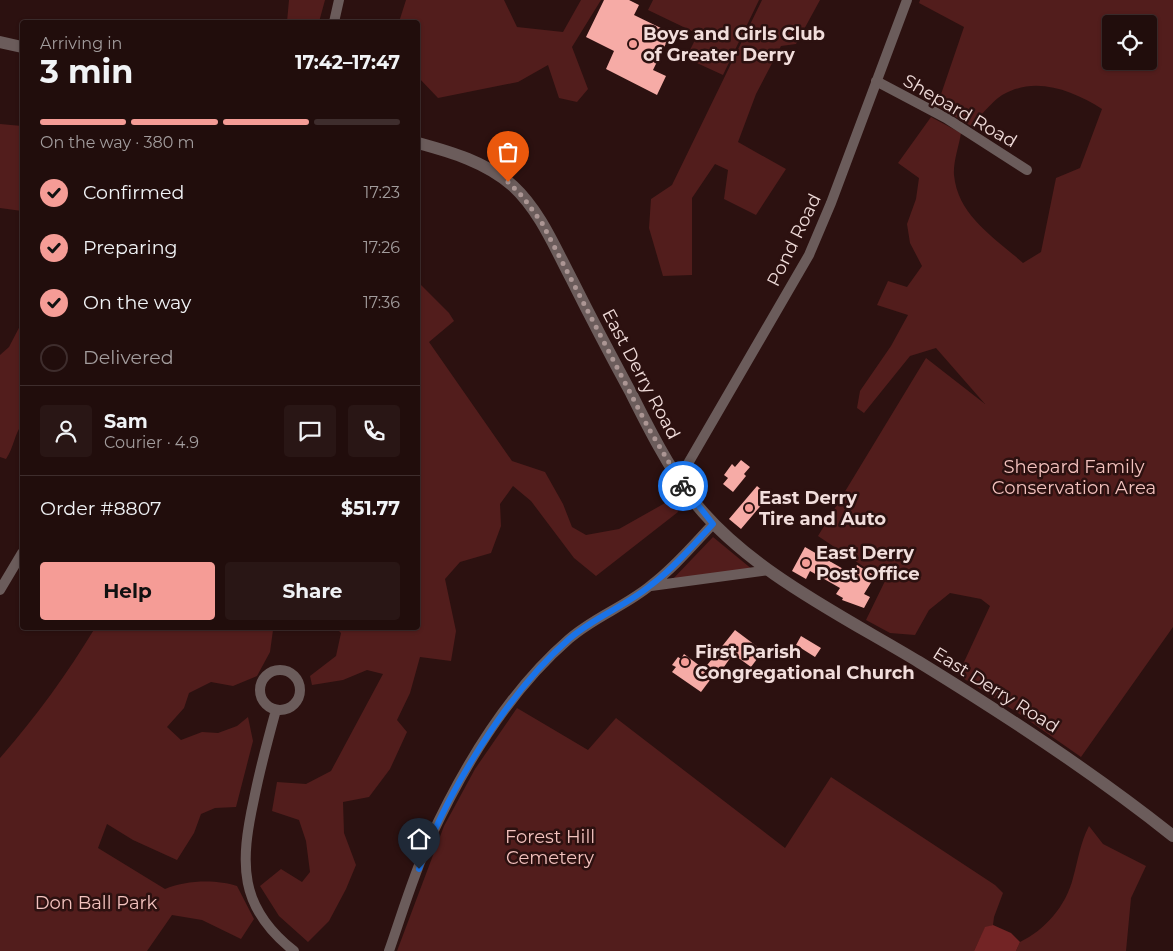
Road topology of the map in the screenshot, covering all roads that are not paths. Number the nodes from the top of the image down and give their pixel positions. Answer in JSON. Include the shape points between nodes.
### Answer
{"nodes":[{"id":1,"x":339,"y":0,"type":"edge"},
{"id":2,"x":906,"y":0,"type":"edge"},
{"id":3,"x":334,"y":20,"type":"edge"},
{"id":4,"x":0,"y":42,"type":"edge"},
{"id":5,"x":20,"y":47,"type":"edge"},
{"id":6,"x":876,"y":81,"type":"junction"},
{"id":7,"x":420,"y":144,"type":"edge"},
{"id":8,"x":1027,"y":170,"type":"dead end"},
{"id":9,"x":679,"y":479,"type":"junction"},
{"id":10,"x":713,"y":524,"type":"junction"},
{"id":11,"x":20,"y":556,"type":"edge"},
{"id":12,"x":769,"y":570,"type":"junction"},
{"id":13,"x":651,"y":586,"type":"junction"},
{"id":14,"x":0,"y":590,"type":"edge"},
{"id":15,"x":276,"y":710,"type":"junction"},
{"id":16,"x":1173,"y":836,"type":"edge"},
{"id":17,"x":294,"y":951,"type":"edge"},
{"id":18,"x":389,"y":951,"type":"edge"}],
"edges":[{"from":1,"to":3,"type":"street"},
{"from":2,"to":6,"type":"street","name":"Pond Road"},
{"from":4,"to":5,"type":"street"},
{"from":6,"to":8,"type":"street","name":"Shepard Road","via":[[946,118]]},
{"from":6,"to":9,"type":"street","name":"Pond Road","via":[[809,255]]},
{"from":7,"to":9,"type":"street","name":"East Derry Road","via":[[481,165],[499,175],[523,197],[542,223],[649,429]]},
{"from":9,"to":10,"type":"street","name":"East Derry Road"},
{"from":10,"to":12,"type":"street","name":"East Derry Road"},
{"from":10,"to":13,"type":"street"},
{"from":11,"to":14,"type":"street"},
{"from":12,"to":13,"type":"street"},
{"from":12,"to":16,"type":"street","name":"East Derry Road","via":[[1024,728]]},
{"from":13,"to":18,"type":"street","via":[[570,638],[540,667],[511,704],[474,756],[430,839]]},
{"from":15,"to":15,"type":"street","via":[[292,706],[299,695],[299,683],[287,671],[270,672],[260,684],[262,700]]},
{"from":15,"to":17,"type":"street","via":[[249,820],[245,869],[249,891],[258,912],[274,934]]}]}
